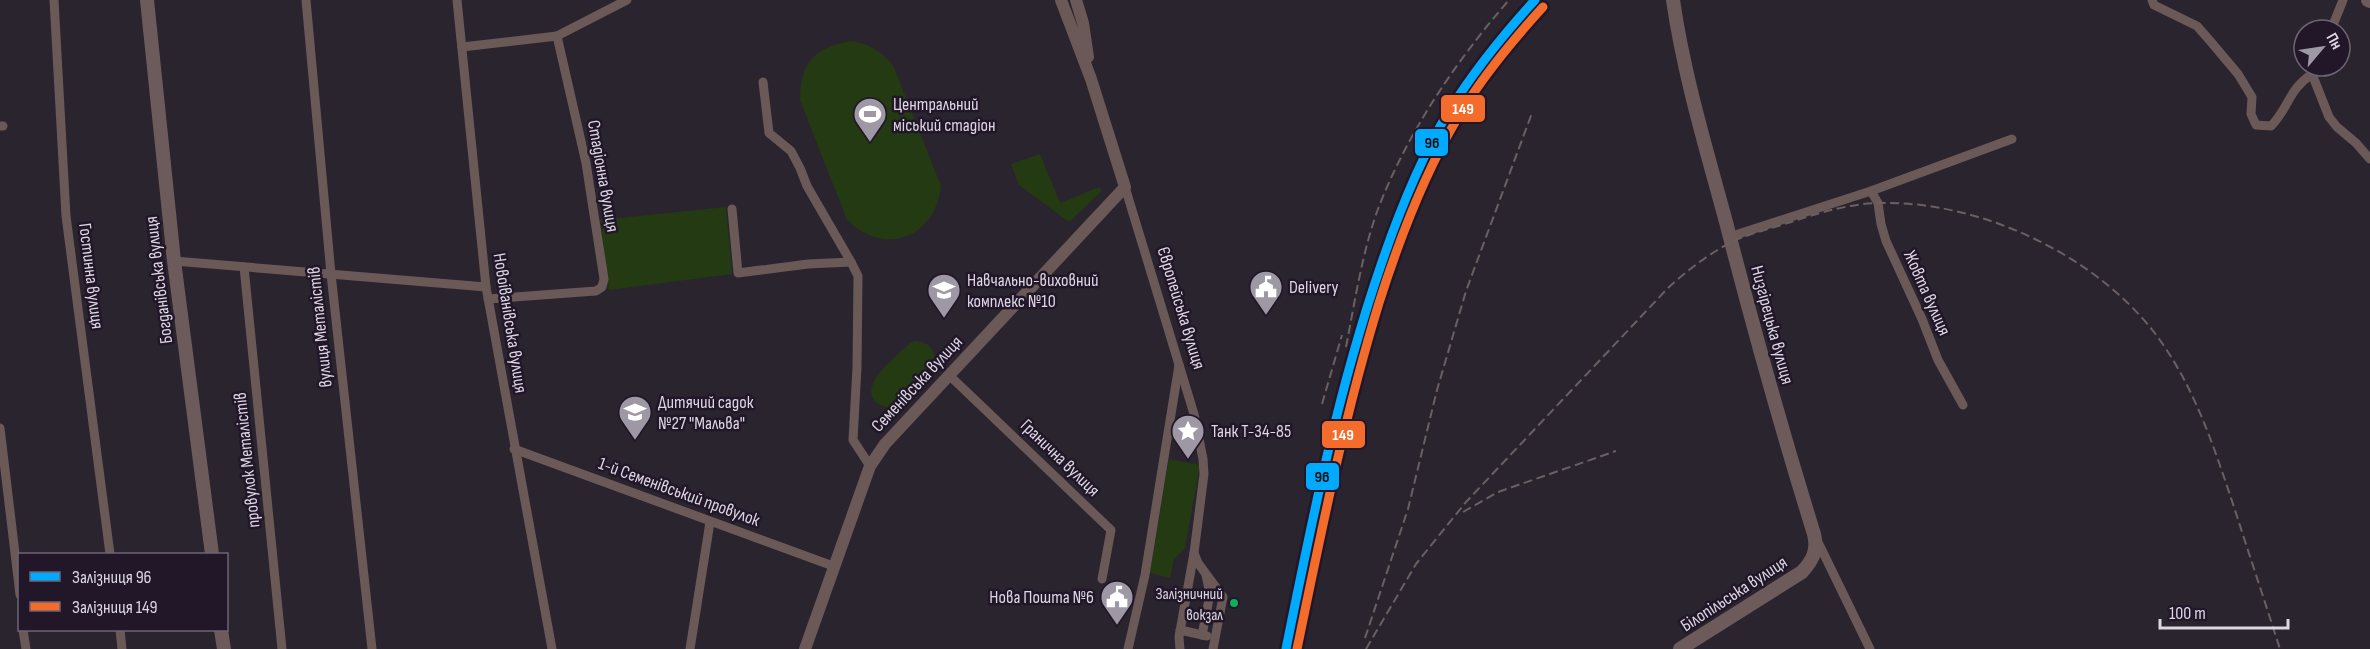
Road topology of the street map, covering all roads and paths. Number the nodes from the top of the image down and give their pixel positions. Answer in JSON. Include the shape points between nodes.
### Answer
{"nodes":[{"id":1,"x":54,"y":0,"type":"edge"},
{"id":2,"x":147,"y":0,"type":"edge"},
{"id":3,"x":306,"y":0,"type":"edge"},
{"id":4,"x":457,"y":0,"type":"edge"},
{"id":5,"x":627,"y":0,"type":"edge"},
{"id":6,"x":1060,"y":0,"type":"edge"},
{"id":7,"x":1076,"y":0,"type":"edge"},
{"id":8,"x":1673,"y":0,"type":"edge"},
{"id":9,"x":2152,"y":0,"type":"edge"},
{"id":10,"x":2343,"y":0,"type":"edge"},
{"id":11,"x":2336,"y":18,"type":"edge"},
{"id":12,"x":557,"y":36,"type":"junction"},
{"id":13,"x":462,"y":47,"type":"junction"},
{"id":14,"x":2305,"y":78,"type":"edge"},
{"id":15,"x":2317,"y":78,"type":"edge"},
{"id":16,"x":1091,"y":79,"type":"junction"},
{"id":17,"x":763,"y":82,"type":"dead end"},
{"id":18,"x":2013,"y":139,"type":"dead end"},
{"id":19,"x":2370,"y":159,"type":"edge"},
{"id":20,"x":1125,"y":187,"type":"junction"},
{"id":21,"x":1871,"y":190,"type":"junction"},
{"id":22,"x":732,"y":210,"type":"dead end"},
{"id":23,"x":1730,"y":237,"type":"junction"},
{"id":24,"x":174,"y":261,"type":"junction"},
{"id":25,"x":851,"y":262,"type":"junction"},
{"id":26,"x":244,"y":267,"type":"junction"},
{"id":27,"x":331,"y":274,"type":"junction"},
{"id":28,"x":486,"y":287,"type":"junction"},
{"id":29,"x":488,"y":299,"type":"junction"},
{"id":30,"x":1179,"y":363,"type":"junction"},
{"id":31,"x":950,"y":376,"type":"junction"},
{"id":32,"x":1963,"y":405,"type":"dead end"},
{"id":33,"x":0,"y":428,"type":"edge"},
{"id":34,"x":514,"y":449,"type":"junction"},
{"id":35,"x":870,"y":466,"type":"junction"},
{"id":36,"x":710,"y":522,"type":"junction"},
{"id":37,"x":1814,"y":534,"type":"junction"},
{"id":38,"x":110,"y":553,"type":"edge"},
{"id":39,"x":212,"y":553,"type":"edge"},
{"id":40,"x":1194,"y":553,"type":"junction"},
{"id":41,"x":833,"y":566,"type":"junction"},
{"id":42,"x":1205,"y":572,"type":"junction"},
{"id":43,"x":1802,"y":572,"type":"junction"},
{"id":44,"x":1834,"y":573,"type":"junction"},
{"id":45,"x":18,"y":578,"type":"edge"},
{"id":46,"x":1102,"y":579,"type":"dead end"},
{"id":47,"x":1180,"y":630,"type":"junction"},
{"id":48,"x":24,"y":631,"type":"edge"},
{"id":49,"x":120,"y":631,"type":"edge"},
{"id":50,"x":221,"y":631,"type":"edge"},
{"id":51,"x":1202,"y":635,"type":"junction"},
{"id":52,"x":1215,"y":638,"type":"junction"},
{"id":53,"x":26,"y":649,"type":"edge"},
{"id":54,"x":122,"y":649,"type":"edge"},
{"id":55,"x":224,"y":649,"type":"edge"},
{"id":56,"x":282,"y":649,"type":"edge"},
{"id":57,"x":372,"y":649,"type":"edge"},
{"id":58,"x":552,"y":649,"type":"edge"},
{"id":59,"x":690,"y":649,"type":"edge"},
{"id":60,"x":805,"y":649,"type":"edge"},
{"id":61,"x":1128,"y":649,"type":"edge"},
{"id":62,"x":1180,"y":649,"type":"edge"},
{"id":63,"x":1213,"y":649,"type":"edge"},
{"id":64,"x":1680,"y":649,"type":"edge"},
{"id":65,"x":1870,"y":649,"type":"edge"}],
"edges":[{"from":1,"to":38,"type":"street","name":"Гостинна вулиця","via":[[66,216]]},
{"from":2,"to":24,"type":"main road","name":"Богданівська вулиця"},
{"from":3,"to":27,"type":"street","name":"вулиця Металістів"},
{"from":4,"to":13,"type":"street","name":"Новоіванівська вулиця"},
{"from":5,"to":12,"type":"street"},
{"from":6,"to":16,"type":"street","name":"Європейська вулиця"},
{"from":7,"to":16,"type":"street","name":"Європейська вулиця"},
{"from":8,"to":23,"type":"main road","name":"Низгірецька вулиця","via":[[1684,67]]},
{"from":9,"to":14,"type":"street","via":[[2154,5],[2197,26],[2231,66],[2252,97],[2251,114],[2256,125],[2271,126]]},
{"from":10,"to":11,"type":"street"},
{"from":12,"to":13,"type":"street"},
{"from":12,"to":29,"type":"street","name":"Стадіонна вулиця","via":[[586,163],[604,279],[602,287],[596,291]]},
{"from":13,"to":28,"type":"street","name":"Новоіванівська вулиця"},
{"from":15,"to":19,"type":"street","via":[[2329,117]]},
{"from":16,"to":20,"type":"street","name":"Європейська вулиця"},
{"from":17,"to":25,"type":"street","via":[[769,133],[791,151]]},
{"from":18,"to":21,"type":"street"},
{"from":20,"to":30,"type":"street","name":"Європейська вулиця"},
{"from":20,"to":31,"type":"street","name":"Семенівська вулиця"},
{"from":21,"to":23,"type":"street"},
{"from":21,"to":32,"type":"street","name":"Жовта вулиця","via":[[1878,203],[1886,242],[1938,360]]},
{"from":22,"to":25,"type":"street","via":[[738,273]]},
{"from":23,"to":37,"type":"main road","name":"Низгірецька вулиця"},
{"from":24,"to":26,"type":"street"},
{"from":24,"to":39,"type":"main road","name":"Богданівська вулиця"},
{"from":25,"to":35,"type":"street","via":[[858,276],[854,440]]},
{"from":26,"to":27,"type":"street"},
{"from":26,"to":56,"type":"street","name":"провулок Металістів"},
{"from":27,"to":28,"type":"street"},
{"from":27,"to":57,"type":"street","name":"вулиця Металістів"},
{"from":28,"to":29,"type":"street","name":"Новоіванівська вулиця"},
{"from":29,"to":34,"type":"street","name":"Новоіванівська вулиця"},
{"from":30,"to":40,"type":"street","name":"Європейська вулиця","via":[[1203,459]]},
{"from":30,"to":61,"type":"street","via":[[1145,575]]},
{"from":31,"to":35,"type":"street","name":"Семенівська вулиця","via":[[885,444]]},
{"from":31,"to":46,"type":"street","name":"Гранична вулиця","via":[[1111,530]]},
{"from":33,"to":45,"type":"street"},
{"from":34,"to":36,"type":"street","name":"1-й Семенівський провулок"},
{"from":34,"to":58,"type":"street","name":"Новоіванівська вулиця"},
{"from":35,"to":41,"type":"street","name":"Семенівська вулиця"},
{"from":36,"to":41,"type":"street","name":"1-й Семенівський провулок"},
{"from":36,"to":59,"type":"street"},
{"from":37,"to":43,"type":"main road","name":"Білопільська вулиця","via":[[1814,556]]},
{"from":37,"to":44,"type":"street","name":"Низгірецька вулиця"},
{"from":40,"to":42,"type":"street"},
{"from":40,"to":47,"type":"street","name":"Європейська вулиця"},
{"from":41,"to":60,"type":"street","name":"Семенівська вулиця"},
{"from":42,"to":51,"type":"street","via":[[1210,594]]},
{"from":42,"to":52,"type":"street","via":[[1223,597]]},
{"from":43,"to":44,"type":"street","via":[[1820,565]]},
{"from":43,"to":64,"type":"main road","name":"Білопільська вулиця"},
{"from":44,"to":65,"type":"street","name":"Низгірецька вулиця"},
{"from":47,"to":51,"type":"street"},
{"from":47,"to":62,"type":"street","name":"Європейська вулиця"},
{"from":48,"to":53,"type":"street"},
{"from":49,"to":54,"type":"street"},
{"from":50,"to":55,"type":"main road"},
{"from":51,"to":52,"type":"street"},
{"from":52,"to":63,"type":"street"}]}
